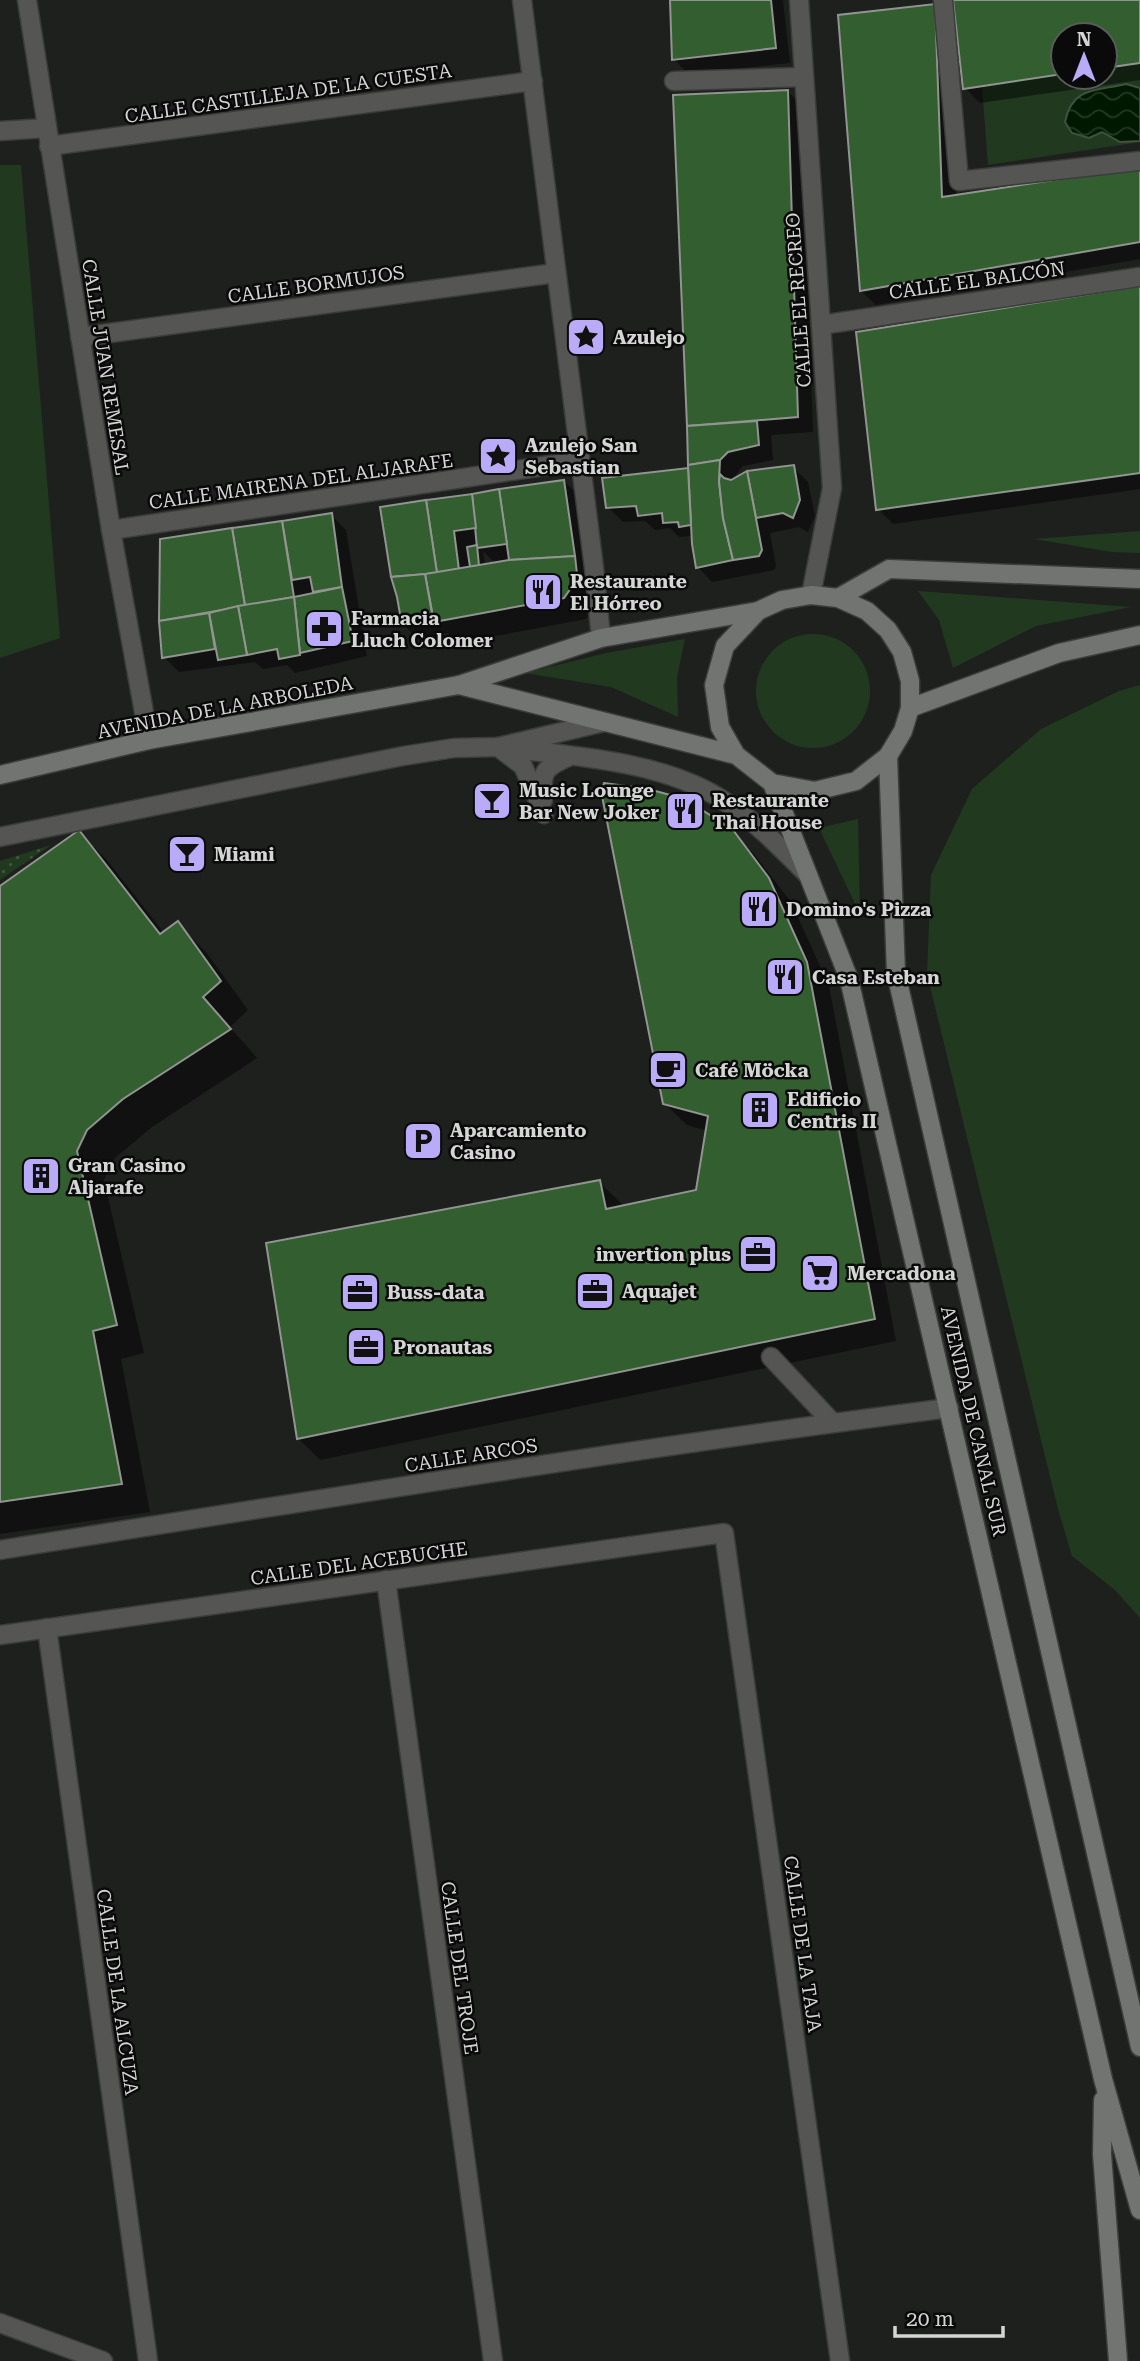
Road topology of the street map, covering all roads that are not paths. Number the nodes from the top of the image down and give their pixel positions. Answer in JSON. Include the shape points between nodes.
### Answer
{"nodes":[{"id":1,"x":27,"y":0,"type":"edge"},
{"id":2,"x":522,"y":0,"type":"edge"},
{"id":3,"x":799,"y":0,"type":"edge"},
{"id":4,"x":943,"y":0,"type":"edge"},
{"id":5,"x":803,"y":76,"type":"junction"},
{"id":6,"x":533,"y":81,"type":"junction"},
{"id":7,"x":674,"y":81,"type":"dead end"},
{"id":8,"x":0,"y":131,"type":"edge"},
{"id":9,"x":48,"y":137,"type":"junction"},
{"id":10,"x":1140,"y":161,"type":"edge"},
{"id":11,"x":556,"y":273,"type":"junction"},
{"id":12,"x":1140,"y":277,"type":"edge"},
{"id":13,"x":821,"y":324,"type":"junction"},
{"id":14,"x":80,"y":337,"type":"junction"},
{"id":15,"x":579,"y":461,"type":"junction"},
{"id":16,"x":111,"y":530,"type":"junction"},
{"id":17,"x":1140,"y":579,"type":"edge"},
{"id":18,"x":811,"y":595,"type":"junction"},
{"id":19,"x":838,"y":598,"type":"junction"},
{"id":20,"x":758,"y":611,"type":"junction"},
{"id":21,"x":1140,"y":635,"type":"edge"},
{"id":22,"x":601,"y":638,"type":"junction"},
{"id":23,"x":459,"y":685,"type":"junction"},
{"id":24,"x":910,"y":708,"type":"junction"},
{"id":25,"x":604,"y":722,"type":"junction"},
{"id":26,"x":149,"y":740,"type":"junction"},
{"id":27,"x":498,"y":747,"type":"junction"},
{"id":28,"x":572,"y":755,"type":"junction"},
{"id":29,"x":736,"y":755,"type":"junction"},
{"id":30,"x":888,"y":756,"type":"junction"},
{"id":31,"x":0,"y":775,"type":"edge"},
{"id":32,"x":772,"y":783,"type":"junction"},
{"id":33,"x":0,"y":837,"type":"edge"},
{"id":34,"x":809,"y":876,"type":"junction"},
{"id":35,"x":771,"y":1357,"type":"dead end"},
{"id":36,"x":949,"y":1408,"type":"junction"},
{"id":37,"x":832,"y":1422,"type":"junction"},
{"id":38,"x":724,"y":1533,"type":"joint"},
{"id":39,"x":0,"y":1550,"type":"edge"},
{"id":40,"x":386,"y":1580,"type":"junction"},
{"id":41,"x":47,"y":1628,"type":"junction"},
{"id":42,"x":0,"y":1635,"type":"edge"},
{"id":43,"x":1140,"y":2047,"type":"edge"},
{"id":44,"x":1103,"y":2079,"type":"junction"},
{"id":45,"x":1140,"y":2210,"type":"edge"},
{"id":46,"x":0,"y":2323,"type":"edge"},
{"id":47,"x":103,"y":2361,"type":"edge"},
{"id":48,"x":148,"y":2361,"type":"edge"},
{"id":49,"x":493,"y":2361,"type":"edge"},
{"id":50,"x":841,"y":2361,"type":"edge"},
{"id":51,"x":1118,"y":2361,"type":"edge"}],
"edges":[{"from":1,"to":9,"type":"street","name":"CALLE JUAN REMESAL"},
{"from":2,"to":6,"type":"street"},
{"from":3,"to":5,"type":"street","name":"CALLE EL RECREO"},
{"from":4,"to":10,"type":"street","via":[[959,181]]},
{"from":5,"to":7,"type":"street"},
{"from":5,"to":13,"type":"street","name":"CALLE EL RECREO"},
{"from":6,"to":9,"type":"street","name":"CALLE CASTILLEJA DE LA CUESTA"},
{"from":6,"to":11,"type":"street"},
{"from":8,"to":9,"type":"street","name":"CALLE CASTILLEJA DE LA CUESTA"},
{"from":9,"to":14,"type":"street","name":"CALLE JUAN REMESAL"},
{"from":11,"to":14,"type":"street","name":"CALLE BORMUJOS"},
{"from":11,"to":15,"type":"street"},
{"from":12,"to":13,"type":"street","name":"CALLE EL BALCÓN"},
{"from":13,"to":18,"type":"street","name":"CALLE EL RECREO","via":[[832,488]]},
{"from":14,"to":16,"type":"street","name":"CALLE JUAN REMESAL"},
{"from":15,"to":16,"type":"street","name":"CALLE MAIRENA DEL ALJARAFE"},
{"from":15,"to":22,"type":"street"},
{"from":16,"to":26,"type":"street","name":"CALLE JUAN REMESAL"},
{"from":17,"to":19,"type":"main road","via":[[889,569]]},
{"from":18,"to":19,"type":"main road"},
{"from":18,"to":20,"type":"main road","via":[[782,600]]},
{"from":19,"to":24,"type":"main road","via":[[867,611],[888,630],[902,652],[910,681]]},
{"from":20,"to":22,"type":"main road","name":"AVENIDA DE LA ARBOLEDA"},
{"from":20,"to":29,"type":"main road","via":[[725,646],[714,685],[719,727]]},
{"from":21,"to":24,"type":"main road","via":[[1059,653]]},
{"from":22,"to":23,"type":"main road","name":"AVENIDA DE LA ARBOLEDA"},
{"from":23,"to":25,"type":"main road"},
{"from":23,"to":26,"type":"main road","name":"AVENIDA DE LA ARBOLEDA"},
{"from":24,"to":30,"type":"main road"},
{"from":25,"to":27,"type":"street"},
{"from":25,"to":29,"type":"main road"},
{"from":26,"to":31,"type":"main road","name":"AVENIDA DE LA ARBOLEDA"},
{"from":27,"to":28,"type":"street"},
{"from":27,"to":28,"type":"street","via":[[523,766],[544,814],[542,778],[548,766]]},
{"from":27,"to":33,"type":"street","via":[[403,756]]},
{"from":28,"to":34,"type":"street","via":[[672,775],[723,800]]},
{"from":29,"to":32,"type":"main road"},
{"from":30,"to":32,"type":"main road","via":[[856,781],[815,791]]},
{"from":30,"to":43,"type":"main road","name":"AVENIDA DE CANAL SUR","via":[[896,973]]},
{"from":32,"to":34,"type":"main road","name":"AVENIDA DE CANAL SUR"},
{"from":34,"to":36,"type":"main road","name":"AVENIDA DE CANAL SUR","via":[[849,979]]},
{"from":35,"to":37,"type":"street"},
{"from":36,"to":37,"type":"street","name":"CALLE ARCOS"},
{"from":36,"to":44,"type":"main road","name":"AVENIDA DE CANAL SUR"},
{"from":37,"to":39,"type":"street","name":"CALLE ARCOS"},
{"from":38,"to":40,"type":"street","name":"CALLE DEL ACEBUCHE"},
{"from":38,"to":50,"type":"street","name":"CALLE DE LA TAJA"},
{"from":40,"to":41,"type":"street","name":"CALLE DEL ACEBUCHE"},
{"from":40,"to":49,"type":"street","name":"CALLE DEL TROJE"},
{"from":41,"to":42,"type":"street","name":"CALLE DEL ACEBUCHE"},
{"from":41,"to":48,"type":"street","name":"CALLE DE LA ALCUZA"},
{"from":44,"to":45,"type":"main road"},
{"from":44,"to":51,"type":"main road","via":[[1102,2154]]},
{"from":46,"to":47,"type":"street"}]}
